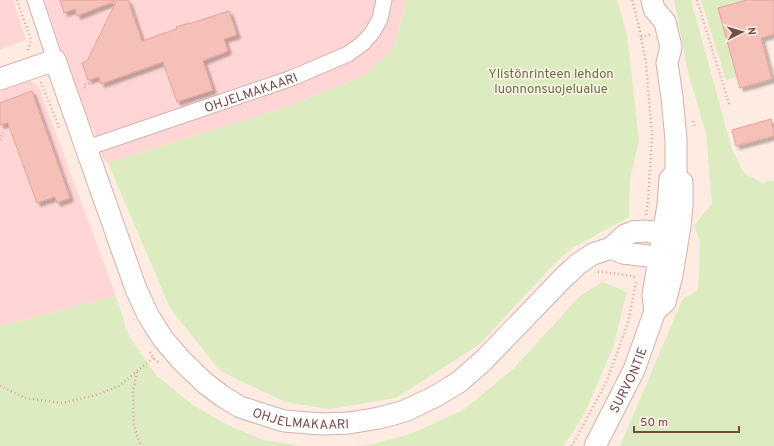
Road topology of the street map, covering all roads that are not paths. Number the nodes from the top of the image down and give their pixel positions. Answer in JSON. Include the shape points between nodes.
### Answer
{"nodes":[{"id":1,"x":35,"y":0,"type":"edge"},
{"id":2,"x":384,"y":0,"type":"edge"},
{"id":3,"x":653,"y":5,"type":"edge"},
{"id":4,"x":56,"y":60,"type":"junction"},
{"id":5,"x":0,"y":79,"type":"edge"},
{"id":6,"x":87,"y":148,"type":"junction"},
{"id":7,"x":662,"y":233,"type":"junction"},
{"id":8,"x":611,"y":248,"type":"junction"},
{"id":9,"x":667,"y":258,"type":"junction"},
{"id":10,"x":595,"y":446,"type":"edge"}],
"edges":[{"from":1,"to":4,"type":"street","name":"OHJELMAKAARI"},
{"from":2,"to":6,"type":"street","name":"OHJELMAKAARI","via":[[380,19],[372,33],[348,54],[292,78]]},
{"from":3,"to":7,"type":"street","name":"SURVONTIE","via":[[665,22],[671,47],[666,63],[676,140],[676,172],[670,178]]},
{"from":4,"to":5,"type":"street"},
{"from":4,"to":6,"type":"street","name":"OHJELMAKAARI"},
{"from":6,"to":8,"type":"street","name":"OHJELMAKAARI","via":[[136,289],[163,339],[182,361],[222,396],[240,407],[284,421],[322,424],[371,420],[405,411],[436,396],[459,382],[483,361],[578,264],[593,254]]},
{"from":7,"to":8,"type":"street","name":"OHJELMAKAARI","via":[[633,232],[625,235]]},
{"from":7,"to":9,"type":"street","name":"SURVONTIE"},
{"from":8,"to":9,"type":"street","via":[[623,253]]},
{"from":9,"to":10,"type":"street","name":"SURVONTIE","via":[[653,295],[655,311],[634,370]]}]}
